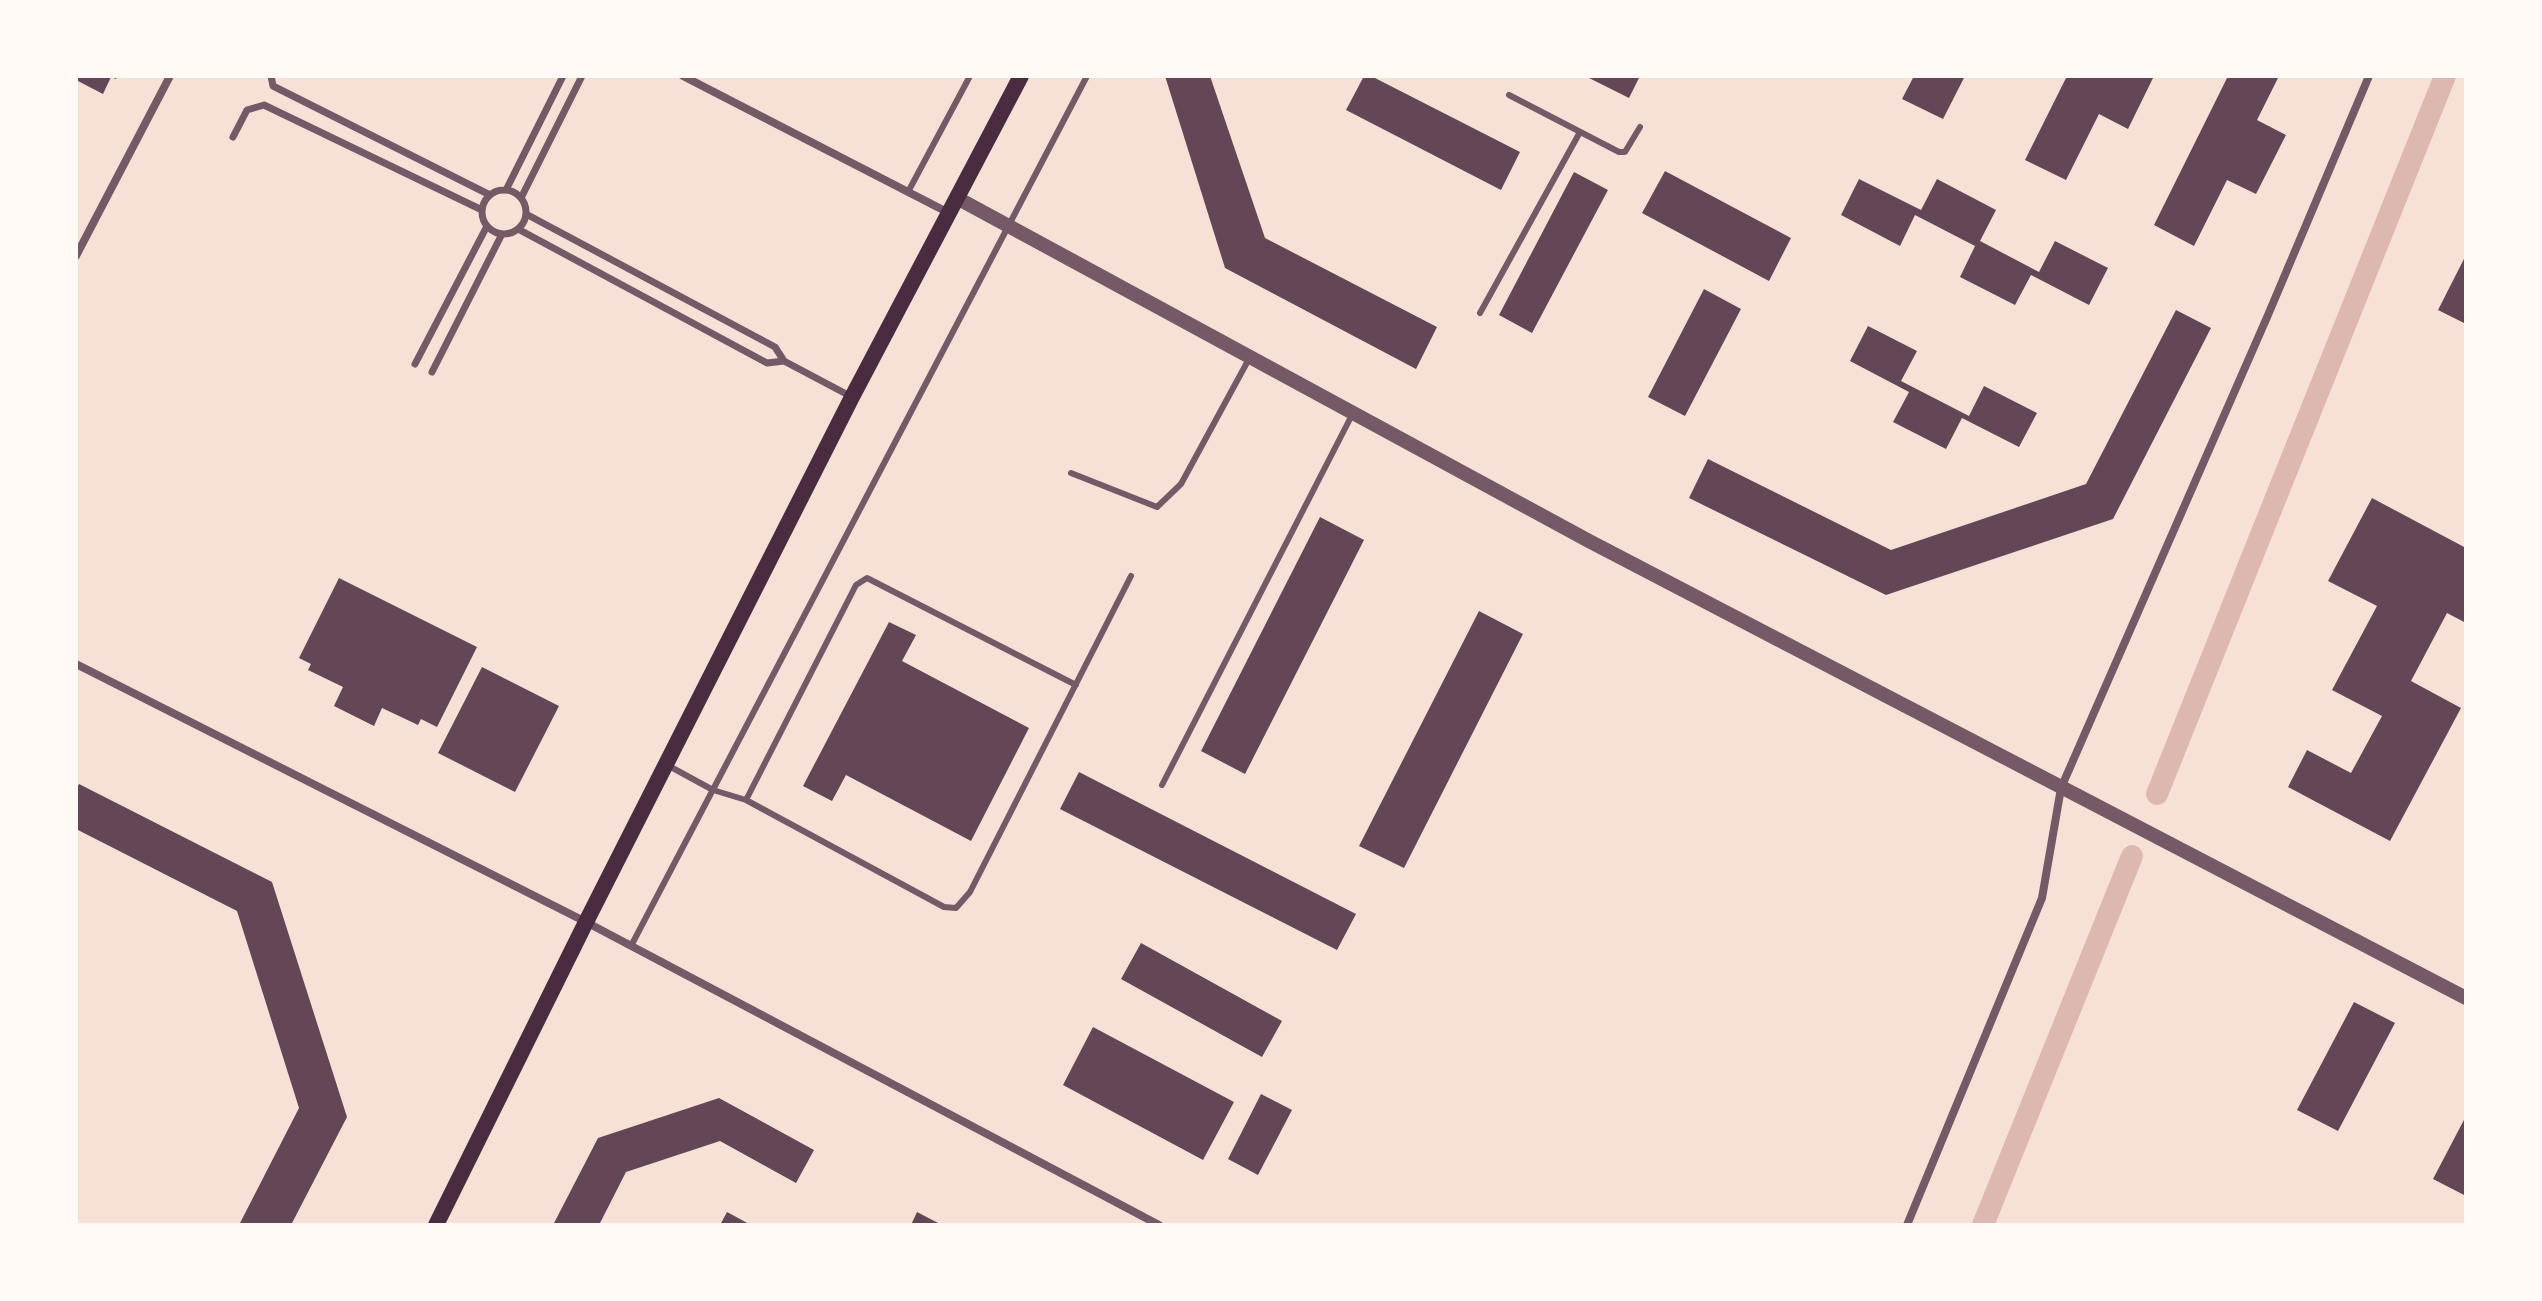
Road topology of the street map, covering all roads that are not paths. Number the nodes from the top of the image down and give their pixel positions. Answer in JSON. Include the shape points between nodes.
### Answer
{"nodes":[{"id":1,"x":170,"y":76,"type":"edge"},
{"id":2,"x":271,"y":76,"type":"edge"},
{"id":3,"x":563,"y":76,"type":"edge"},
{"id":4,"x":582,"y":76,"type":"edge"},
{"id":5,"x":683,"y":76,"type":"edge"},
{"id":6,"x":970,"y":76,"type":"edge"},
{"id":7,"x":1021,"y":76,"type":"edge"},
{"id":8,"x":1087,"y":76,"type":"edge"},
{"id":9,"x":2369,"y":76,"type":"edge"},
{"id":10,"x":1509,"y":95,"type":"dead end"},
{"id":11,"x":1640,"y":127,"type":"dead end"},
{"id":12,"x":1580,"y":132,"type":"junction"},
{"id":13,"x":233,"y":137,"type":"dead end"},
{"id":14,"x":506,"y":190,"type":"junction"},
{"id":15,"x":908,"y":192,"type":"junction"},
{"id":16,"x":490,"y":195,"type":"junction"},
{"id":17,"x":521,"y":198,"type":"junction"},
{"id":18,"x":953,"y":205,"type":"junction"},
{"id":19,"x":482,"y":210,"type":"junction"},
{"id":20,"x":526,"y":214,"type":"junction"},
{"id":21,"x":1008,"y":225,"type":"junction"},
{"id":22,"x":487,"y":226,"type":"junction"},
{"id":23,"x":518,"y":229,"type":"junction"},
{"id":24,"x":502,"y":234,"type":"junction"},
{"id":25,"x":76,"y":256,"type":"edge"},
{"id":26,"x":1480,"y":313,"type":"dead end"},
{"id":27,"x":1250,"y":357,"type":"junction"},
{"id":28,"x":784,"y":361,"type":"junction"},
{"id":29,"x":415,"y":364,"type":"dead end"},
{"id":30,"x":432,"y":372,"type":"dead end"},
{"id":31,"x":852,"y":397,"type":"junction"},
{"id":32,"x":1353,"y":413,"type":"junction"},
{"id":33,"x":1071,"y":473,"type":"dead end"},
{"id":34,"x":1131,"y":576,"type":"dead end"},
{"id":35,"x":76,"y":664,"type":"edge"},
{"id":36,"x":1076,"y":685,"type":"junction"},
{"id":37,"x":666,"y":764,"type":"junction"},
{"id":38,"x":1162,"y":785,"type":"dead end"},
{"id":39,"x":2061,"y":788,"type":"junction"},
{"id":40,"x":713,"y":790,"type":"junction"},
{"id":41,"x":746,"y":800,"type":"junction"},
{"id":42,"x":586,"y":922,"type":"junction"},
{"id":43,"x":631,"y":946,"type":"junction"},
{"id":44,"x":2466,"y":998,"type":"edge"},
{"id":45,"x":436,"y":1225,"type":"edge"},
{"id":46,"x":1159,"y":1225,"type":"edge"},
{"id":47,"x":1907,"y":1225,"type":"edge"}],
"edges":[{"from":1,"to":25,"type":"street"},
{"from":2,"to":16,"type":"street","via":[[273,86]]},
{"from":3,"to":14,"type":"street"},
{"from":4,"to":17,"type":"street"},
{"from":5,"to":15,"type":"street"},
{"from":6,"to":15,"type":"lane"},
{"from":7,"to":18,"type":"main road"},
{"from":8,"to":21,"type":"lane"},
{"from":9,"to":39,"type":"street"},
{"from":10,"to":12,"type":"lane"},
{"from":11,"to":12,"type":"lane","via":[[1625,152]]},
{"from":12,"to":26,"type":"lane"},
{"from":13,"to":19,"type":"street","via":[[247,110],[264,105]]},
{"from":14,"to":16,"type":"street"},
{"from":14,"to":17,"type":"street"},
{"from":15,"to":18,"type":"street"},
{"from":16,"to":19,"type":"street"},
{"from":17,"to":20,"type":"street"},
{"from":18,"to":21,"type":"street"},
{"from":18,"to":31,"type":"main road"},
{"from":19,"to":22,"type":"street"},
{"from":20,"to":23,"type":"street"},
{"from":20,"to":28,"type":"street","via":[[775,347]]},
{"from":21,"to":27,"type":"street"},
{"from":21,"to":40,"type":"lane"},
{"from":22,"to":24,"type":"street"},
{"from":22,"to":29,"type":"street"},
{"from":23,"to":24,"type":"street"},
{"from":23,"to":28,"type":"street","via":[[767,363]]},
{"from":24,"to":30,"type":"street"},
{"from":27,"to":32,"type":"street"},
{"from":27,"to":33,"type":"lane","via":[[1181,484],[1157,507]]},
{"from":28,"to":31,"type":"street"},
{"from":31,"to":37,"type":"main road"},
{"from":32,"to":38,"type":"lane"},
{"from":32,"to":39,"type":"street"},
{"from":34,"to":36,"type":"lane"},
{"from":35,"to":42,"type":"street"},
{"from":36,"to":41,"type":"lane","via":[[867,578],[856,585]]},
{"from":36,"to":41,"type":"lane","via":[[970,892],[956,908],[944,907]]},
{"from":37,"to":40,"type":"lane"},
{"from":37,"to":42,"type":"main road"},
{"from":39,"to":44,"type":"street"},
{"from":39,"to":47,"type":"street","via":[[2042,898]]},
{"from":40,"to":41,"type":"lane"},
{"from":40,"to":43,"type":"lane"},
{"from":42,"to":43,"type":"street"},
{"from":42,"to":45,"type":"main road"},
{"from":43,"to":46,"type":"street"}]}
